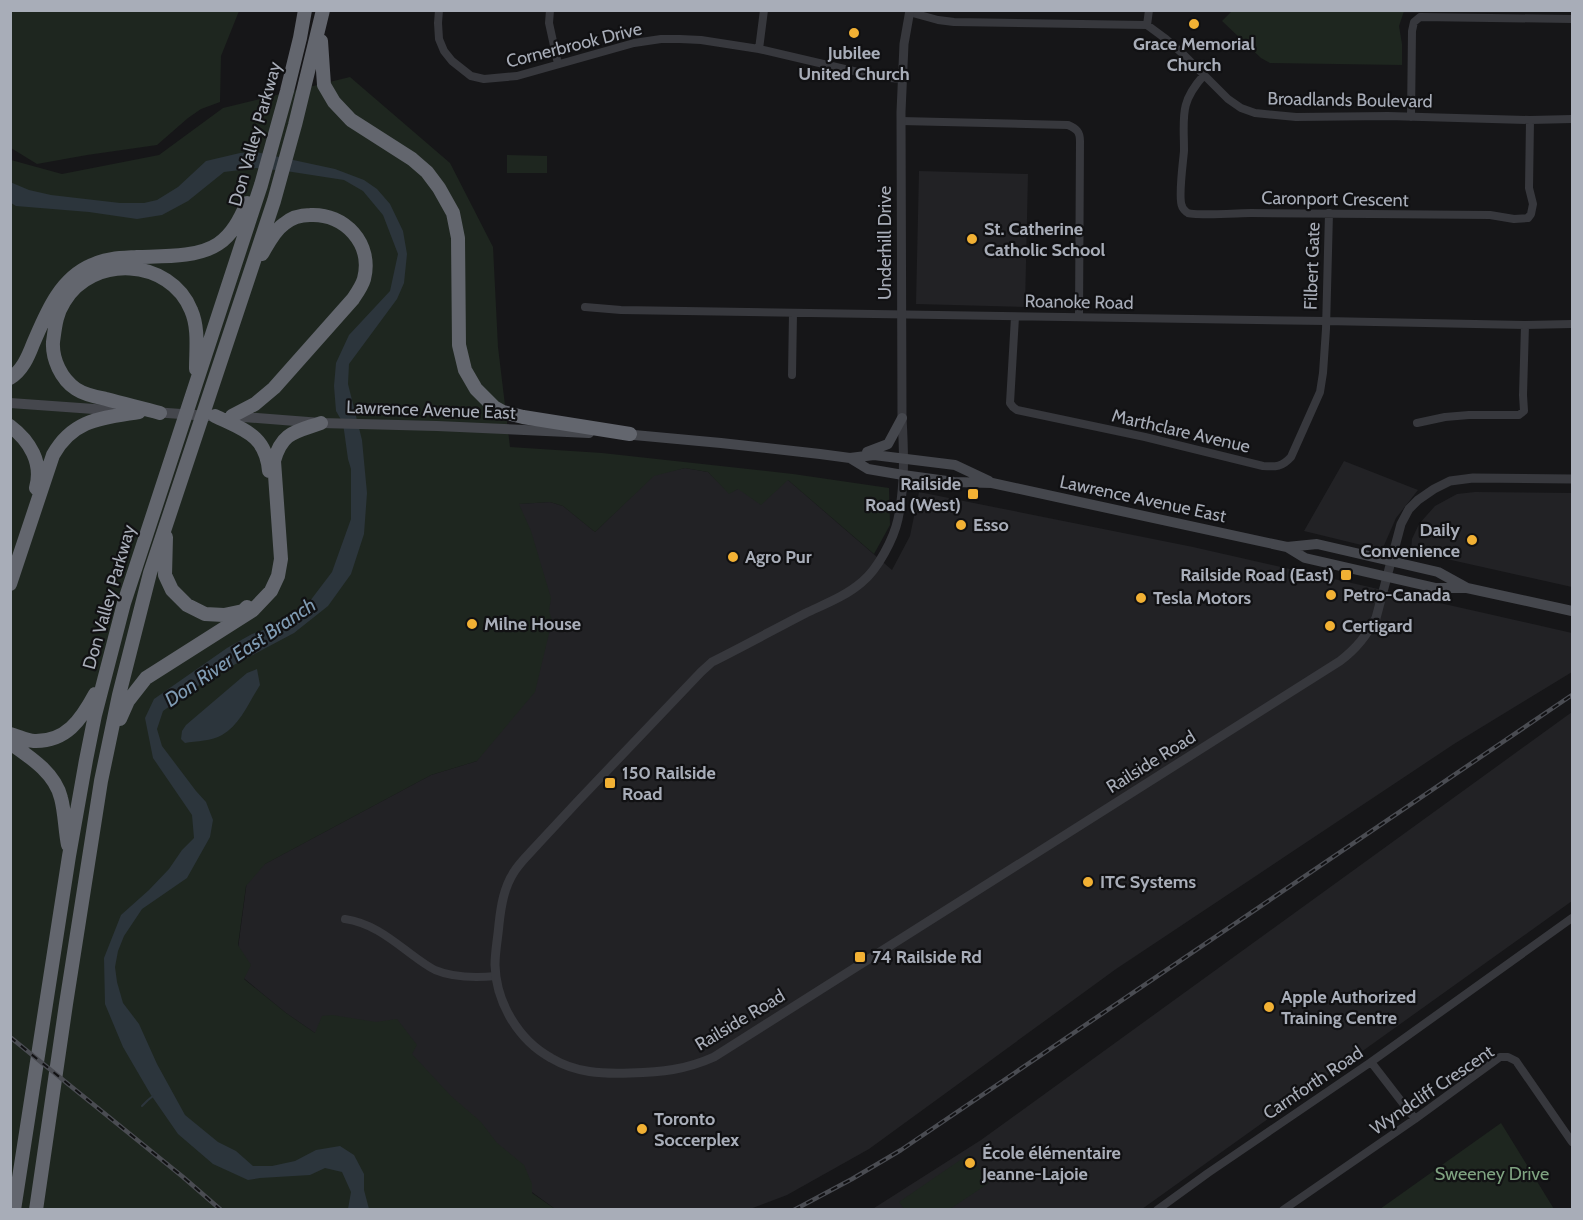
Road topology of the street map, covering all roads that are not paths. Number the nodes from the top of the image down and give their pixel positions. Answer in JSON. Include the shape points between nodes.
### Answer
{"nodes":[{"id":1,"x":305,"y":10,"type":"edge"},
{"id":2,"x":323,"y":10,"type":"edge"},
{"id":3,"x":439,"y":10,"type":"edge"},
{"id":4,"x":550,"y":10,"type":"edge"},
{"id":5,"x":764,"y":10,"type":"edge"},
{"id":6,"x":1149,"y":10,"type":"edge"},
{"id":7,"x":910,"y":11,"type":"edge"},
{"id":8,"x":1572,"y":19,"type":"edge"},
{"id":9,"x":320,"y":25,"type":"junction"},
{"id":10,"x":1147,"y":25,"type":"junction"},
{"id":11,"x":759,"y":49,"type":"junction"},
{"id":12,"x":558,"y":64,"type":"junction"},
{"id":13,"x":1204,"y":75,"type":"junction"},
{"id":14,"x":902,"y":79,"type":"junction"},
{"id":15,"x":1411,"y":117,"type":"junction"},
{"id":16,"x":1572,"y":119,"type":"edge"},
{"id":17,"x":1530,"y":120,"type":"junction"},
{"id":18,"x":901,"y":121,"type":"junction"},
{"id":19,"x":261,"y":185,"type":"junction"},
{"id":20,"x":1329,"y":213,"type":"junction"},
{"id":21,"x":250,"y":274,"type":"junction"},
{"id":22,"x":585,"y":307,"type":"dead end"},
{"id":23,"x":793,"y":313,"type":"junction"},
{"id":24,"x":902,"y":314,"type":"junction"},
{"id":25,"x":1015,"y":317,"type":"junction"},
{"id":26,"x":1079,"y":317,"type":"junction"},
{"id":27,"x":1325,"y":321,"type":"junction"},
{"id":28,"x":1572,"y":324,"type":"edge"},
{"id":29,"x":1525,"y":325,"type":"junction"},
{"id":30,"x":792,"y":375,"type":"dead end"},
{"id":31,"x":10,"y":378,"type":"edge"},
{"id":32,"x":196,"y":384,"type":"junction"},
{"id":33,"x":10,"y":403,"type":"edge"},
{"id":34,"x":139,"y":412,"type":"junction"},
{"id":35,"x":160,"y":413,"type":"junction"},
{"id":36,"x":225,"y":416,"type":"junction"},
{"id":37,"x":902,"y":418,"type":"junction"},
{"id":38,"x":321,"y":423,"type":"junction"},
{"id":39,"x":1417,"y":423,"type":"dead end"},
{"id":40,"x":10,"y":426,"type":"edge"},
{"id":41,"x":630,"y":434,"type":"junction"},
{"id":42,"x":850,"y":458,"type":"junction"},
{"id":43,"x":904,"y":459,"type":"junction"},
{"id":44,"x":903,"y":475,"type":"junction"},
{"id":45,"x":1572,"y":479,"type":"edge"},
{"id":46,"x":992,"y":483,"type":"junction"},
{"id":47,"x":165,"y":529,"type":"junction"},
{"id":48,"x":1287,"y":547,"type":"junction"},
{"id":49,"x":1391,"y":561,"type":"junction"},
{"id":50,"x":10,"y":563,"type":"edge"},
{"id":51,"x":1387,"y":577,"type":"junction"},
{"id":52,"x":10,"y":584,"type":"edge"},
{"id":53,"x":1467,"y":588,"type":"junction"},
{"id":54,"x":1572,"y":611,"type":"edge"},
{"id":55,"x":105,"y":676,"type":"junction"},
{"id":56,"x":10,"y":734,"type":"edge"},
{"id":57,"x":110,"y":742,"type":"junction"},
{"id":58,"x":10,"y":743,"type":"edge"},
{"id":59,"x":69,"y":856,"type":"junction"},
{"id":60,"x":1572,"y":918,"type":"edge"},
{"id":61,"x":345,"y":919,"type":"dead end"},
{"id":62,"x":496,"y":976,"type":"junction"},
{"id":63,"x":1371,"y":1062,"type":"junction"},
{"id":64,"x":1415,"y":1119,"type":"junction"},
{"id":65,"x":1572,"y":1139,"type":"edge"},
{"id":66,"x":14,"y":1209,"type":"edge"},
{"id":67,"x":36,"y":1209,"type":"edge"},
{"id":68,"x":1157,"y":1209,"type":"edge"},
{"id":69,"x":1283,"y":1209,"type":"edge"}],
"edges":[{"from":1,"to":19,"type":"highway","name":"Don Valley Parkway"},
{"from":2,"to":9,"type":"highway","name":"Don Valley Parkway"},
{"from":3,"to":12,"type":"street","name":"Cornerbrook Drive","via":[[439,39],[444,51],[471,76],[517,76]]},
{"from":4,"to":12,"type":"street"},
{"from":5,"to":11,"type":"street"},
{"from":6,"to":10,"type":"street"},
{"from":7,"to":10,"type":"street","via":[[954,22]]},
{"from":7,"to":14,"type":"street","name":"Underhill Drive"},
{"from":8,"to":15,"type":"street","via":[[1420,17],[1412,31]]},
{"from":9,"to":21,"type":"highway","name":"Don Valley Parkway","via":[[274,201]]},
{"from":9,"to":41,"type":"highway","via":[[324,85],[334,102],[351,120],[427,172],[453,213],[458,238],[459,345],[465,370],[476,389],[502,412]]},
{"from":10,"to":13,"type":"street","name":"Broadlands Boulevard"},
{"from":11,"to":12,"type":"street","name":"Cornerbrook Drive","via":[[701,40],[661,39]]},
{"from":11,"to":14,"type":"street","name":"Cornerbrook Drive"},
{"from":13,"to":15,"type":"street","name":"Broadlands Boulevard","via":[[1236,105],[1255,113]]},
{"from":13,"to":20,"type":"street","name":"Caronport Crescent","via":[[1184,106],[1181,203],[1186,212]]},
{"from":14,"to":18,"type":"street","name":"Underhill Drive"},
{"from":15,"to":17,"type":"street","name":"Broadlands Boulevard"},
{"from":16,"to":17,"type":"street","name":"Broadlands Boulevard"},
{"from":17,"to":20,"type":"street","name":"Caronport Crescent","via":[[1529,188],[1533,210],[1528,218]]},
{"from":18,"to":24,"type":"street","name":"Underhill Drive"},
{"from":18,"to":26,"type":"street","via":[[1068,125],[1076,129],[1080,135]]},
{"from":19,"to":31,"type":"highway","via":[[249,198],[234,229],[218,244],[197,252],[111,258],[74,276],[60,291],[28,355],[17,374]]},
{"from":19,"to":32,"type":"highway","name":"Don Valley Parkway"},
{"from":20,"to":27,"type":"street","name":"Filbert Gate"},
{"from":21,"to":36,"type":"highway","via":[[276,231],[301,216],[327,216],[343,223],[357,237],[365,255],[364,279],[353,299],[274,388],[255,404]]},
{"from":21,"to":47,"type":"highway","name":"Don Valley Parkway"},
{"from":22,"to":23,"type":"street","name":"Roanoke Road"},
{"from":23,"to":24,"type":"street","name":"Roanoke Road"},
{"from":23,"to":30,"type":"street"},
{"from":24,"to":25,"type":"street","name":"Roanoke Road"},
{"from":24,"to":37,"type":"street","name":"Underhill Drive"},
{"from":25,"to":26,"type":"street","name":"Roanoke Road"},
{"from":25,"to":27,"type":"street","name":"Marthclare Avenue","via":[[1010,393],[1013,407],[1271,467],[1291,457],[1320,392]]},
{"from":26,"to":27,"type":"street","name":"Roanoke Road"},
{"from":27,"to":29,"type":"street","name":"Roanoke Road"},
{"from":28,"to":29,"type":"street","name":"Roanoke Road"},
{"from":29,"to":39,"type":"street","via":[[1524,411],[1519,415],[1468,415]]},
{"from":32,"to":35,"type":"highway","via":[[197,327],[191,308],[166,279],[128,268],[106,270],[80,284],[64,302],[56,321],[56,366],[76,389]]},
{"from":32,"to":55,"type":"highway","name":"Don Valley Parkway","via":[[131,581]]},
{"from":33,"to":34,"type":"main road","name":"Lawrence Avenue East"},
{"from":34,"to":35,"type":"main road","name":"Lawrence Avenue East"},
{"from":34,"to":52,"type":"highway","via":[[85,423],[59,445]]},
{"from":35,"to":36,"type":"main road","name":"Lawrence Avenue East"},
{"from":36,"to":38,"type":"main road","name":"Lawrence Avenue East"},
{"from":36,"to":47,"type":"highway","via":[[251,433],[266,452],[275,559],[271,580],[243,611],[205,614],[187,605],[172,590],[165,575]]},
{"from":37,"to":42,"type":"main road","via":[[888,444]]},
{"from":37,"to":43,"type":"street","name":"Underhill Drive"},
{"from":38,"to":41,"type":"main road","name":"Lawrence Avenue East"},
{"from":38,"to":57,"type":"highway","via":[[284,439],[274,461],[280,559],[271,591],[253,610],[146,678],[128,701]]},
{"from":40,"to":50,"type":"highway","via":[[31,448],[38,475]]},
{"from":41,"to":42,"type":"main road","name":"Lawrence Avenue East"},
{"from":42,"to":43,"type":"main road","name":"Lawrence Avenue East","via":[[874,455]]},
{"from":42,"to":44,"type":"main road","name":"Lawrence Avenue East","via":[[868,469]]},
{"from":43,"to":44,"type":"street","name":"Underhill Drive"},
{"from":43,"to":46,"type":"main road","name":"Lawrence Avenue East","via":[[955,465]]},
{"from":44,"to":46,"type":"main road","name":"Lawrence Avenue East"},
{"from":44,"to":62,"type":"street","name":"Railside Road","via":[[896,528],[878,564],[863,581],[836,599],[712,662],[515,870],[500,918]]},
{"from":45,"to":49,"type":"street","name":"Railside Road","via":[[1450,481],[1410,509],[1401,524]]},
{"from":46,"to":48,"type":"main road","name":"Lawrence Avenue East"},
{"from":47,"to":57,"type":"highway","name":"Don Valley Parkway","via":[[133,637]]},
{"from":48,"to":49,"type":"main road","name":"Lawrence Avenue East","via":[[1317,544]]},
{"from":48,"to":51,"type":"main road","name":"Lawrence Avenue East","via":[[1305,558]]},
{"from":49,"to":51,"type":"street","name":"Railside Road"},
{"from":49,"to":53,"type":"main road","name":"Lawrence Avenue East","via":[[1438,572]]},
{"from":51,"to":53,"type":"main road","name":"Lawrence Avenue East","via":[[1436,588]]},
{"from":51,"to":62,"type":"street","name":"Railside Road","via":[[1369,631],[1357,648],[1340,661],[697,1065],[662,1072],[604,1074],[560,1063],[535,1048],[513,1023]]},
{"from":53,"to":54,"type":"main road","name":"Lawrence Avenue East"},
{"from":55,"to":56,"type":"highway","via":[[73,729],[51,740],[31,741]]},
{"from":55,"to":59,"type":"highway","name":"Don Valley Parkway"},
{"from":57,"to":67,"type":"highway","name":"Don Valley Parkway"},
{"from":58,"to":59,"type":"highway","via":[[50,777],[60,796]]},
{"from":59,"to":66,"type":"highway","name":"Don Valley Parkway"},
{"from":60,"to":63,"type":"street","name":"Carnforth Road"},
{"from":61,"to":62,"type":"street","via":[[373,927],[441,972],[463,977]]},
{"from":63,"to":64,"type":"street"},
{"from":63,"to":68,"type":"street","name":"Carnforth Road"},
{"from":64,"to":65,"type":"street","name":"Wyndcliff Crescent","via":[[1500,1058],[1508,1057],[1516,1061]]},
{"from":64,"to":69,"type":"street","name":"Wyndcliff Crescent"}]}
